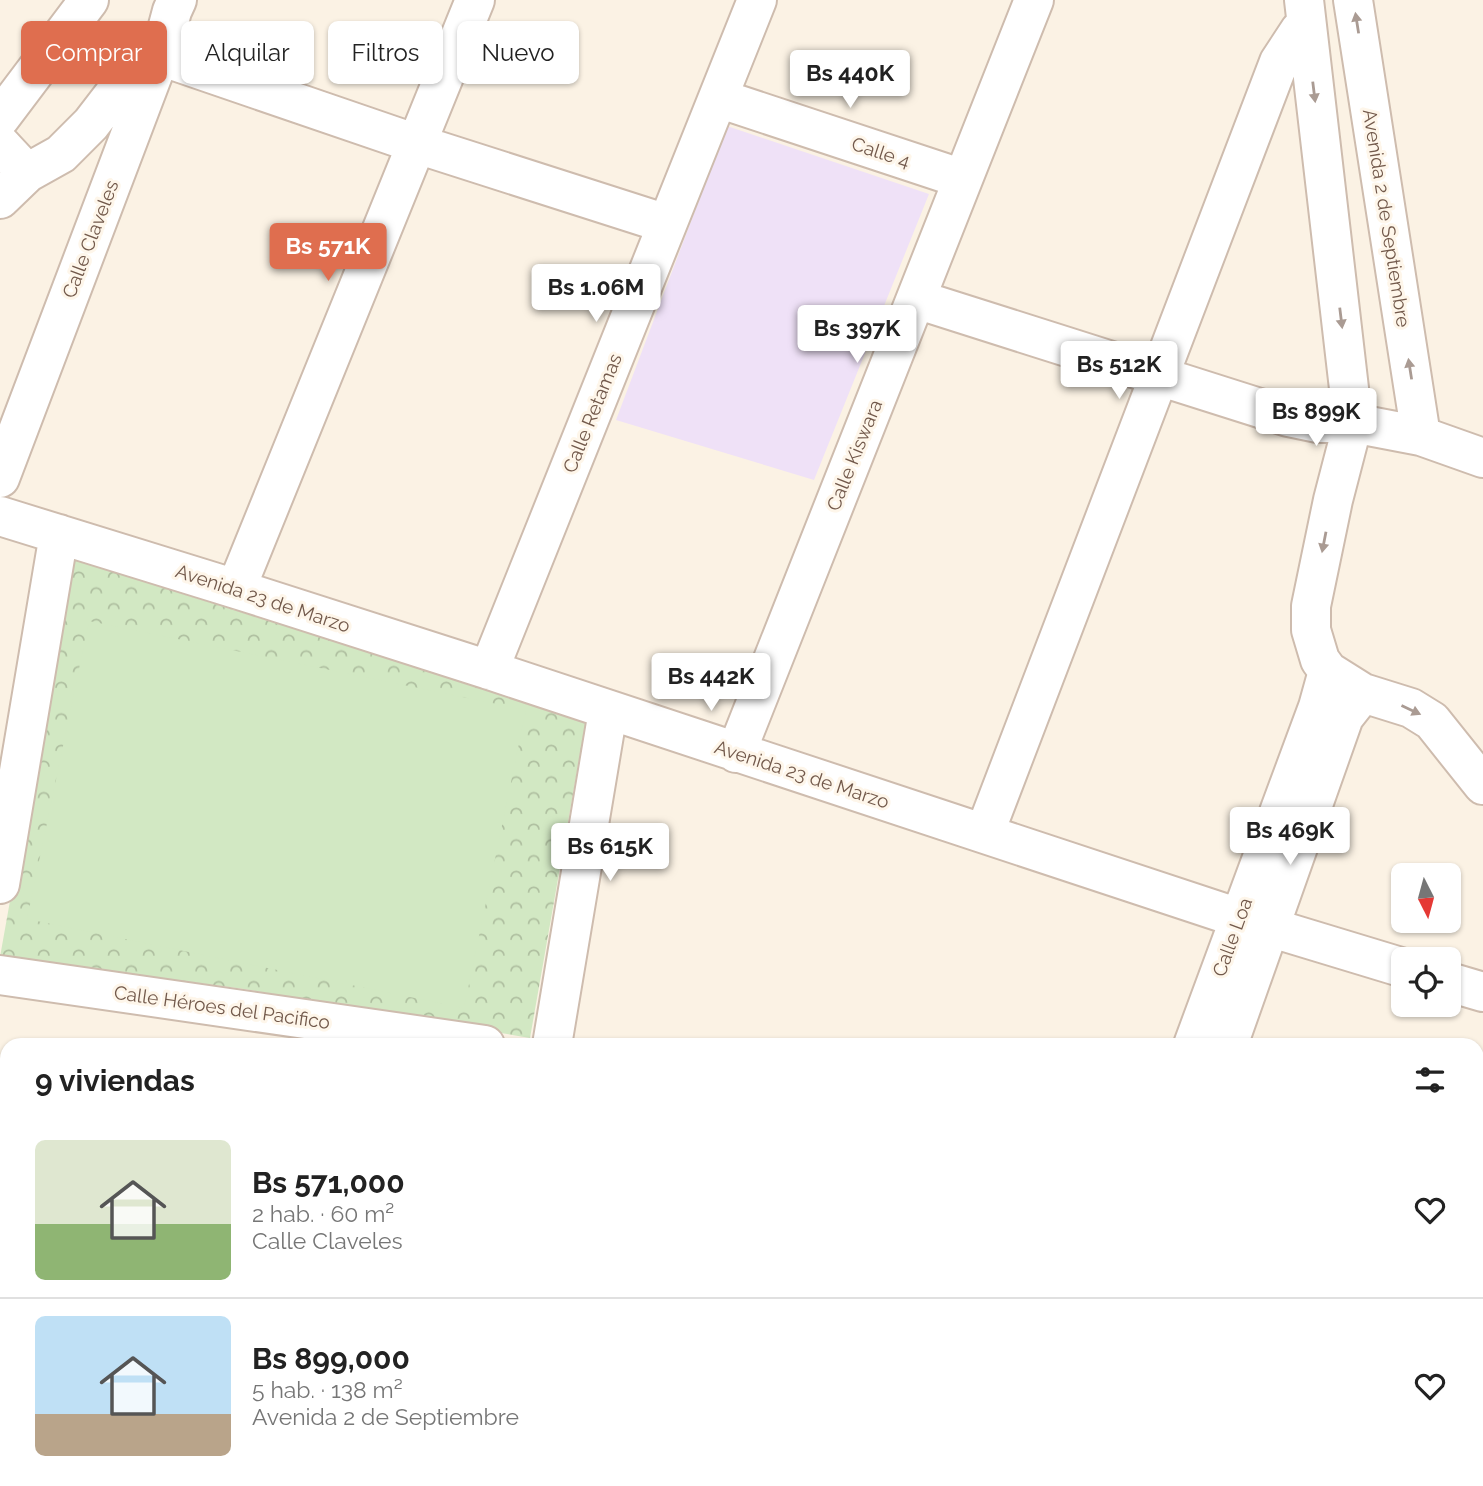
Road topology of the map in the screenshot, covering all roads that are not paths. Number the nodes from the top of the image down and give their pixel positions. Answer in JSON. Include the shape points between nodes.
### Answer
{"nodes":[{"id":1,"x":89,"y":0,"type":"edge"},
{"id":2,"x":177,"y":0,"type":"edge"},
{"id":3,"x":475,"y":0,"type":"edge"},
{"id":4,"x":757,"y":0,"type":"edge"},
{"id":5,"x":1034,"y":0,"type":"edge"},
{"id":6,"x":1353,"y":0,"type":"edge"},
{"id":7,"x":1306,"y":14,"type":"edge"},
{"id":8,"x":167,"y":29,"type":"edge"},
{"id":9,"x":167,"y":57,"type":"edge"},
{"id":10,"x":122,"y":84,"type":"edge"},
{"id":11,"x":149,"y":84,"type":"edge"},
{"id":12,"x":718,"y":98,"type":"junction"},
{"id":13,"x":0,"y":118,"type":"edge"},
{"id":14,"x":0,"y":144,"type":"edge"},
{"id":15,"x":417,"y":144,"type":"junction"},
{"id":16,"x":27,"y":173,"type":"junction"},
{"id":17,"x":963,"y":179,"type":"junction"},
{"id":18,"x":0,"y":199,"type":"edge"},
{"id":19,"x":667,"y":225,"type":"junction"},
{"id":20,"x":916,"y":299,"type":"junction"},
{"id":21,"x":1160,"y":377,"type":"junction"},
{"id":22,"x":1353,"y":423,"type":"junction"},
{"id":23,"x":1421,"y":436,"type":"junction"},
{"id":24,"x":1483,"y":458,"type":"edge"},
{"id":25,"x":0,"y":478,"type":"edge"},
{"id":26,"x":0,"y":516,"type":"edge"},
{"id":27,"x":58,"y":534,"type":"junction"},
{"id":28,"x":236,"y":589,"type":"junction"},
{"id":29,"x":489,"y":670,"type":"junction"},
{"id":30,"x":1328,"y":671,"type":"junction"},
{"id":31,"x":1363,"y":693,"type":"junction"},
{"id":32,"x":608,"y":711,"type":"junction"},
{"id":33,"x":737,"y":753,"type":"junction"},
{"id":34,"x":1483,"y":785,"type":"edge"},
{"id":35,"x":985,"y":832,"type":"junction"},
{"id":36,"x":0,"y":884,"type":"edge"},
{"id":37,"x":1254,"y":922,"type":"junction"},
{"id":38,"x":1391,"y":964,"type":"edge"},
{"id":39,"x":0,"y":975,"type":"edge"},
{"id":40,"x":1461,"y":986,"type":"edge"},
{"id":41,"x":1483,"y":992,"type":"edge"},
{"id":42,"x":436,"y":1038,"type":"edge"},
{"id":43,"x":553,"y":1038,"type":"edge"},
{"id":44,"x":1197,"y":1038,"type":"edge"},
{"id":45,"x":1229,"y":1038,"type":"edge"}],
"edges":[{"from":1,"to":13,"type":"street"},
{"from":2,"to":8,"type":"street","name":"Calle Claveles"},
{"from":3,"to":15,"type":"street"},
{"from":4,"to":12,"type":"street","name":"Calle Retamas"},
{"from":5,"to":17,"type":"street","name":"Calle Kiswara"},
{"from":23,"to":6,"type":"street","name":"Avenida 2 de Septiembre","one_way":true},
{"from":7,"to":21,"type":"street","via":[[1279,62]]},
{"from":7,"to":22,"type":"street","one_way":true},
{"from":9,"to":15,"type":"street"},
{"from":10,"to":16,"type":"street","via":[[61,154]]},
{"from":11,"to":25,"type":"street","name":"Calle Claveles"},
{"from":12,"to":17,"type":"street","name":"Calle 4"},
{"from":12,"to":19,"type":"street","name":"Calle Retamas"},
{"from":14,"to":16,"type":"street"},
{"from":15,"to":19,"type":"street"},
{"from":15,"to":28,"type":"street"},
{"from":16,"to":18,"type":"street"},
{"from":17,"to":20,"type":"street","name":"Calle Kiswara"},
{"from":19,"to":29,"type":"street","name":"Calle Retamas"},
{"from":20,"to":21,"type":"street"},
{"from":20,"to":33,"type":"street","name":"Calle Kiswara"},
{"from":21,"to":22,"type":"street","via":[[1288,417]]},
{"from":21,"to":35,"type":"street"},
{"from":22,"to":23,"type":"street"},
{"from":22,"to":30,"type":"street","one_way":true,"via":[[1311,606],[1311,630]]},
{"from":23,"to":24,"type":"street"},
{"from":26,"to":27,"type":"street","name":"Avenida 23 de Marzo"},
{"from":27,"to":28,"type":"street","name":"Avenida 23 de Marzo"},
{"from":27,"to":36,"type":"street"},
{"from":28,"to":29,"type":"street","name":"Avenida 23 de Marzo"},
{"from":29,"to":32,"type":"street","name":"Avenida 23 de Marzo"},
{"from":30,"to":31,"type":"street"},
{"from":30,"to":37,"type":"street","name":"Calle Loa"},
{"from":31,"to":34,"type":"street","one_way":true,"via":[[1411,708],[1432,721]]},
{"from":31,"to":37,"type":"street","name":"Calle Loa","via":[[1345,717]]},
{"from":32,"to":33,"type":"street","name":"Avenida 23 de Marzo"},
{"from":32,"to":43,"type":"street"},
{"from":33,"to":35,"type":"street","name":"Avenida 23 de Marzo"},
{"from":35,"to":37,"type":"street","name":"Avenida 23 de Marzo"},
{"from":37,"to":38,"type":"street","name":"Avenida 23 de Marzo"},
{"from":37,"to":44,"type":"street","name":"Calle Loa"},
{"from":37,"to":45,"type":"street","name":"Calle Loa"},
{"from":39,"to":42,"type":"street","name":"Calle Héroes del Pacifico"},
{"from":40,"to":41,"type":"street"}]}
